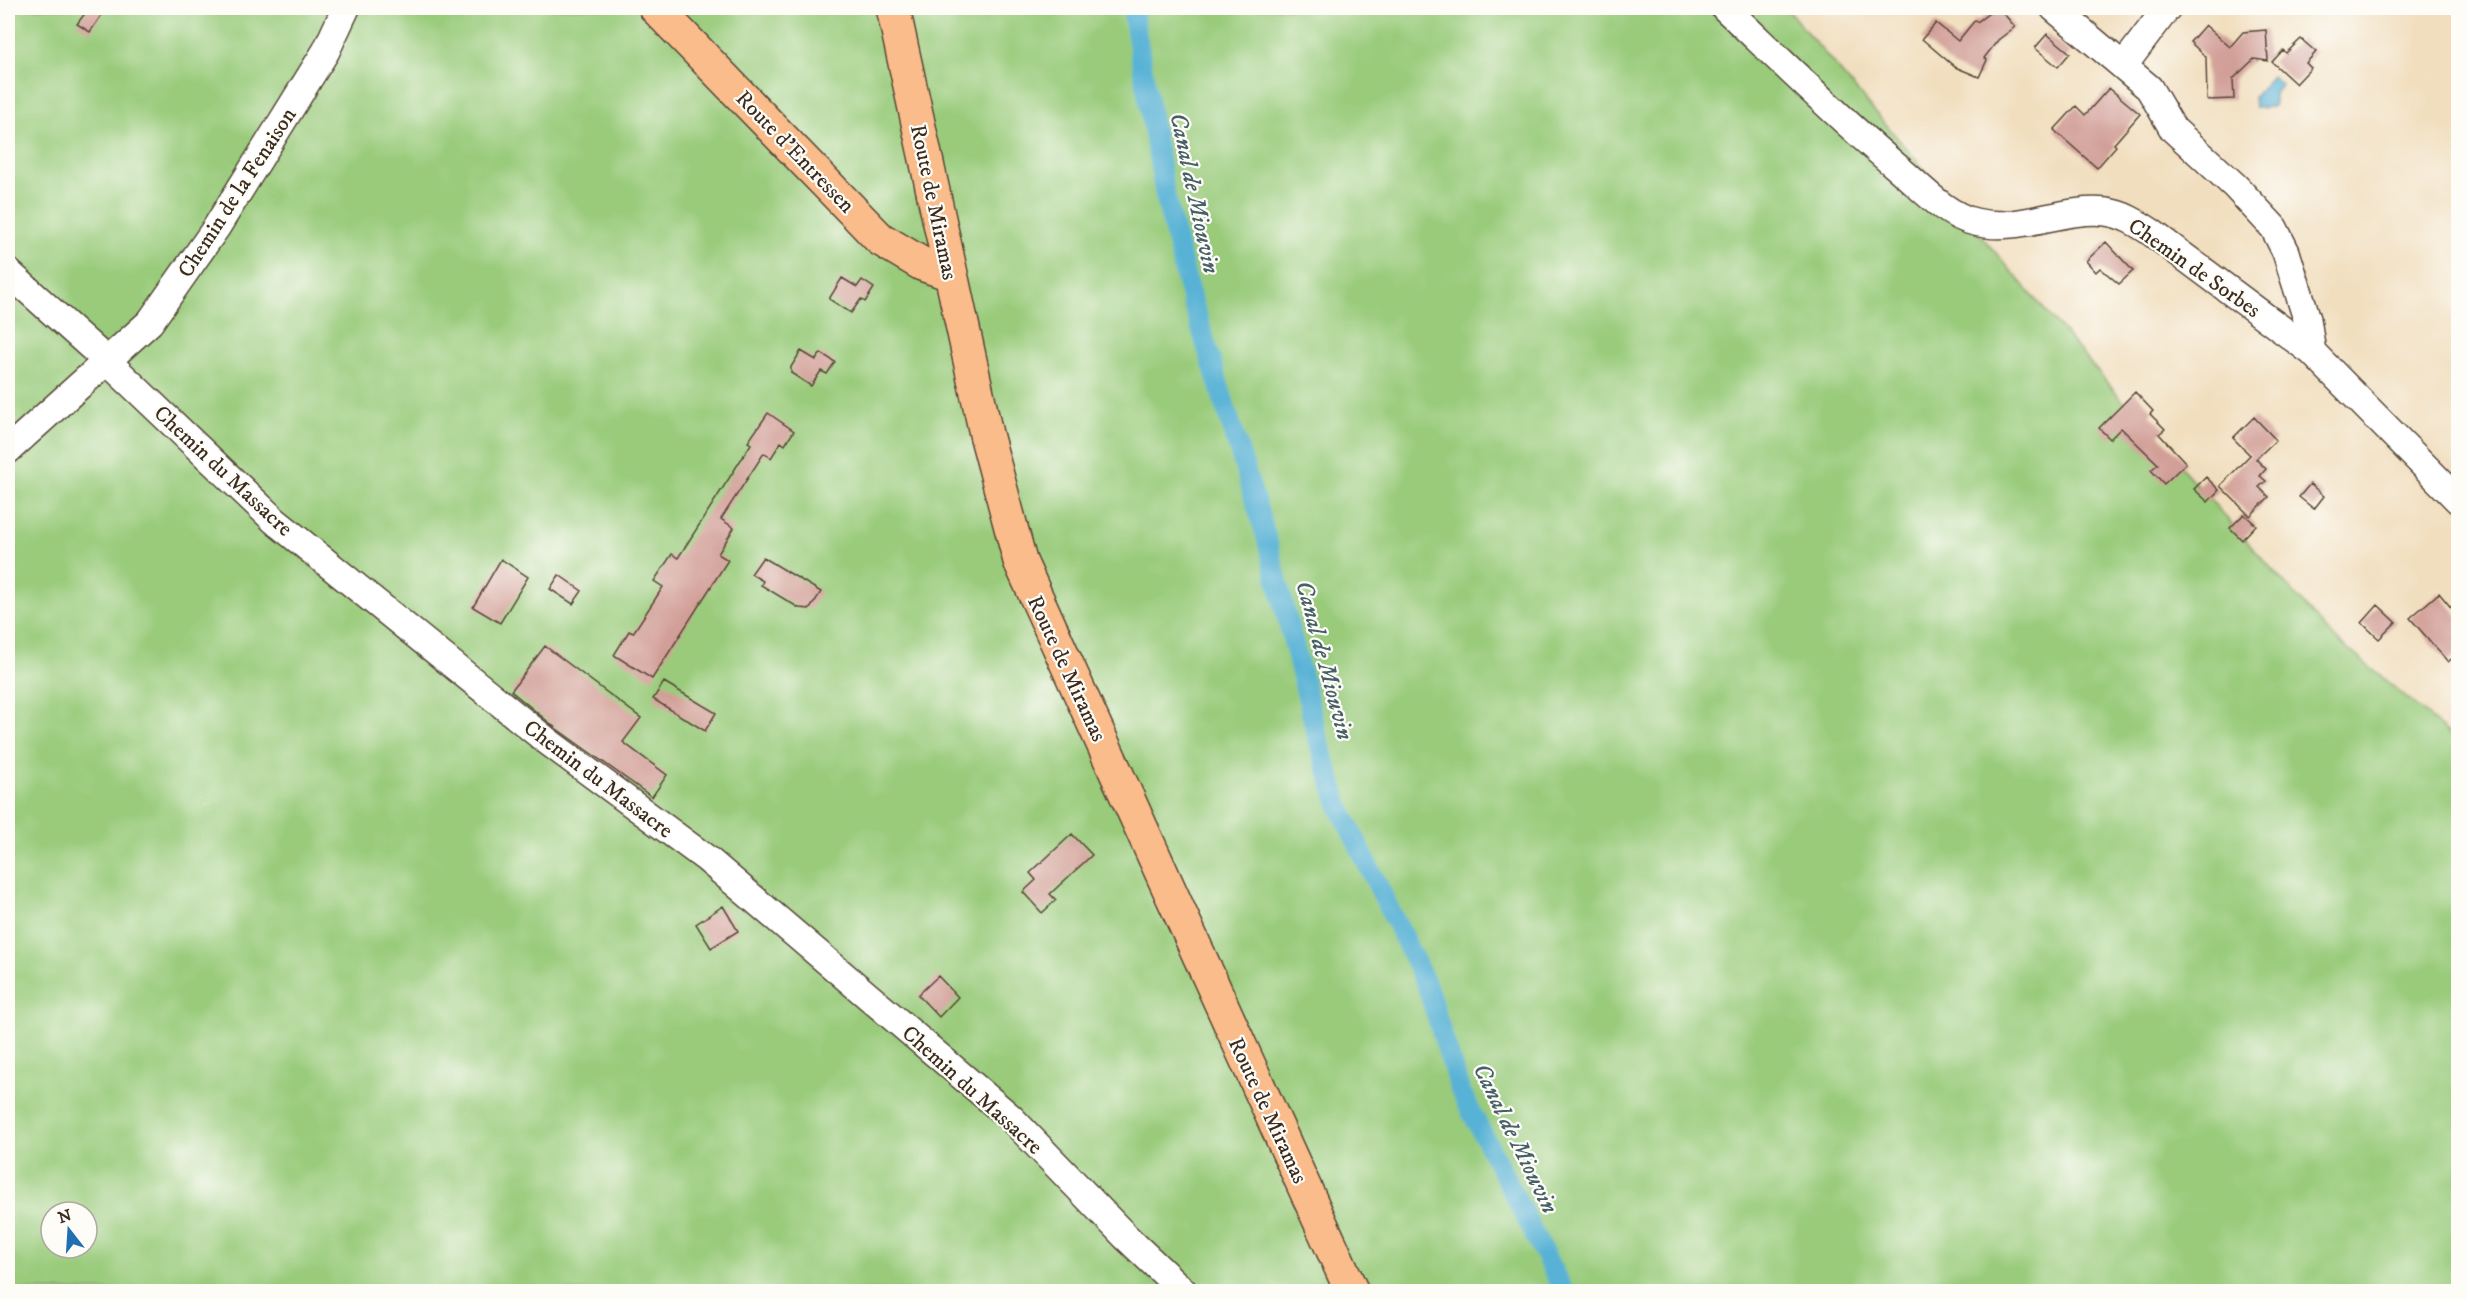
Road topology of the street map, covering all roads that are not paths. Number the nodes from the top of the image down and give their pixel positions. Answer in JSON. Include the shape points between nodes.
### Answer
{"nodes":[{"id":1,"x":346,"y":8,"type":"edge"},
{"id":2,"x":656,"y":8,"type":"edge"},
{"id":3,"x":893,"y":8,"type":"edge"},
{"id":4,"x":1725,"y":8,"type":"edge"},
{"id":5,"x":2054,"y":8,"type":"edge"},
{"id":6,"x":2167,"y":8,"type":"edge"},
{"id":7,"x":2124,"y":65,"type":"junction"},
{"id":8,"x":8,"y":272,"type":"edge"},
{"id":9,"x":950,"y":274,"type":"junction"},
{"id":10,"x":2312,"y":351,"type":"junction"},
{"id":11,"x":107,"y":362,"type":"junction"},
{"id":12,"x":8,"y":450,"type":"edge"},
{"id":13,"x":2458,"y":500,"type":"edge"},
{"id":14,"x":1184,"y":1292,"type":"edge"},
{"id":15,"x":1353,"y":1292,"type":"edge"}],
"edges":[{"from":1,"to":11,"type":"street","name":"Chemin de la Fenaison","via":[[326,51],[216,228],[150,322]]},
{"from":2,"to":9,"type":"main road","name":"Route d'Entressen","via":[[880,239],[921,264]]},
{"from":3,"to":9,"type":"main road","name":"Route de Miramas"},
{"from":4,"to":10,"type":"street","name":"Chemin de Sorbes","via":[[1847,125],[1952,211],[1973,222],[1988,224],[2030,222],[2084,212],[2106,212],[2126,218],[2151,232]]},
{"from":5,"to":7,"type":"street"},
{"from":6,"to":7,"type":"street"},
{"from":7,"to":10,"type":"street","via":[[2156,97],[2173,129],[2274,228],[2286,252],[2307,319]]},
{"from":8,"to":11,"type":"street","name":"Chemin du Massacre"},
{"from":9,"to":15,"type":"main road","name":"Route de Miramas","via":[[995,475],[1020,561]]},
{"from":10,"to":13,"type":"street","name":"Chemin de Sorbes"},
{"from":11,"to":12,"type":"street","name":"Chemin de la Fenaison"},
{"from":11,"to":14,"type":"street","name":"Chemin du Massacre","via":[[275,521],[547,741],[707,859],[1010,1117]]}]}
